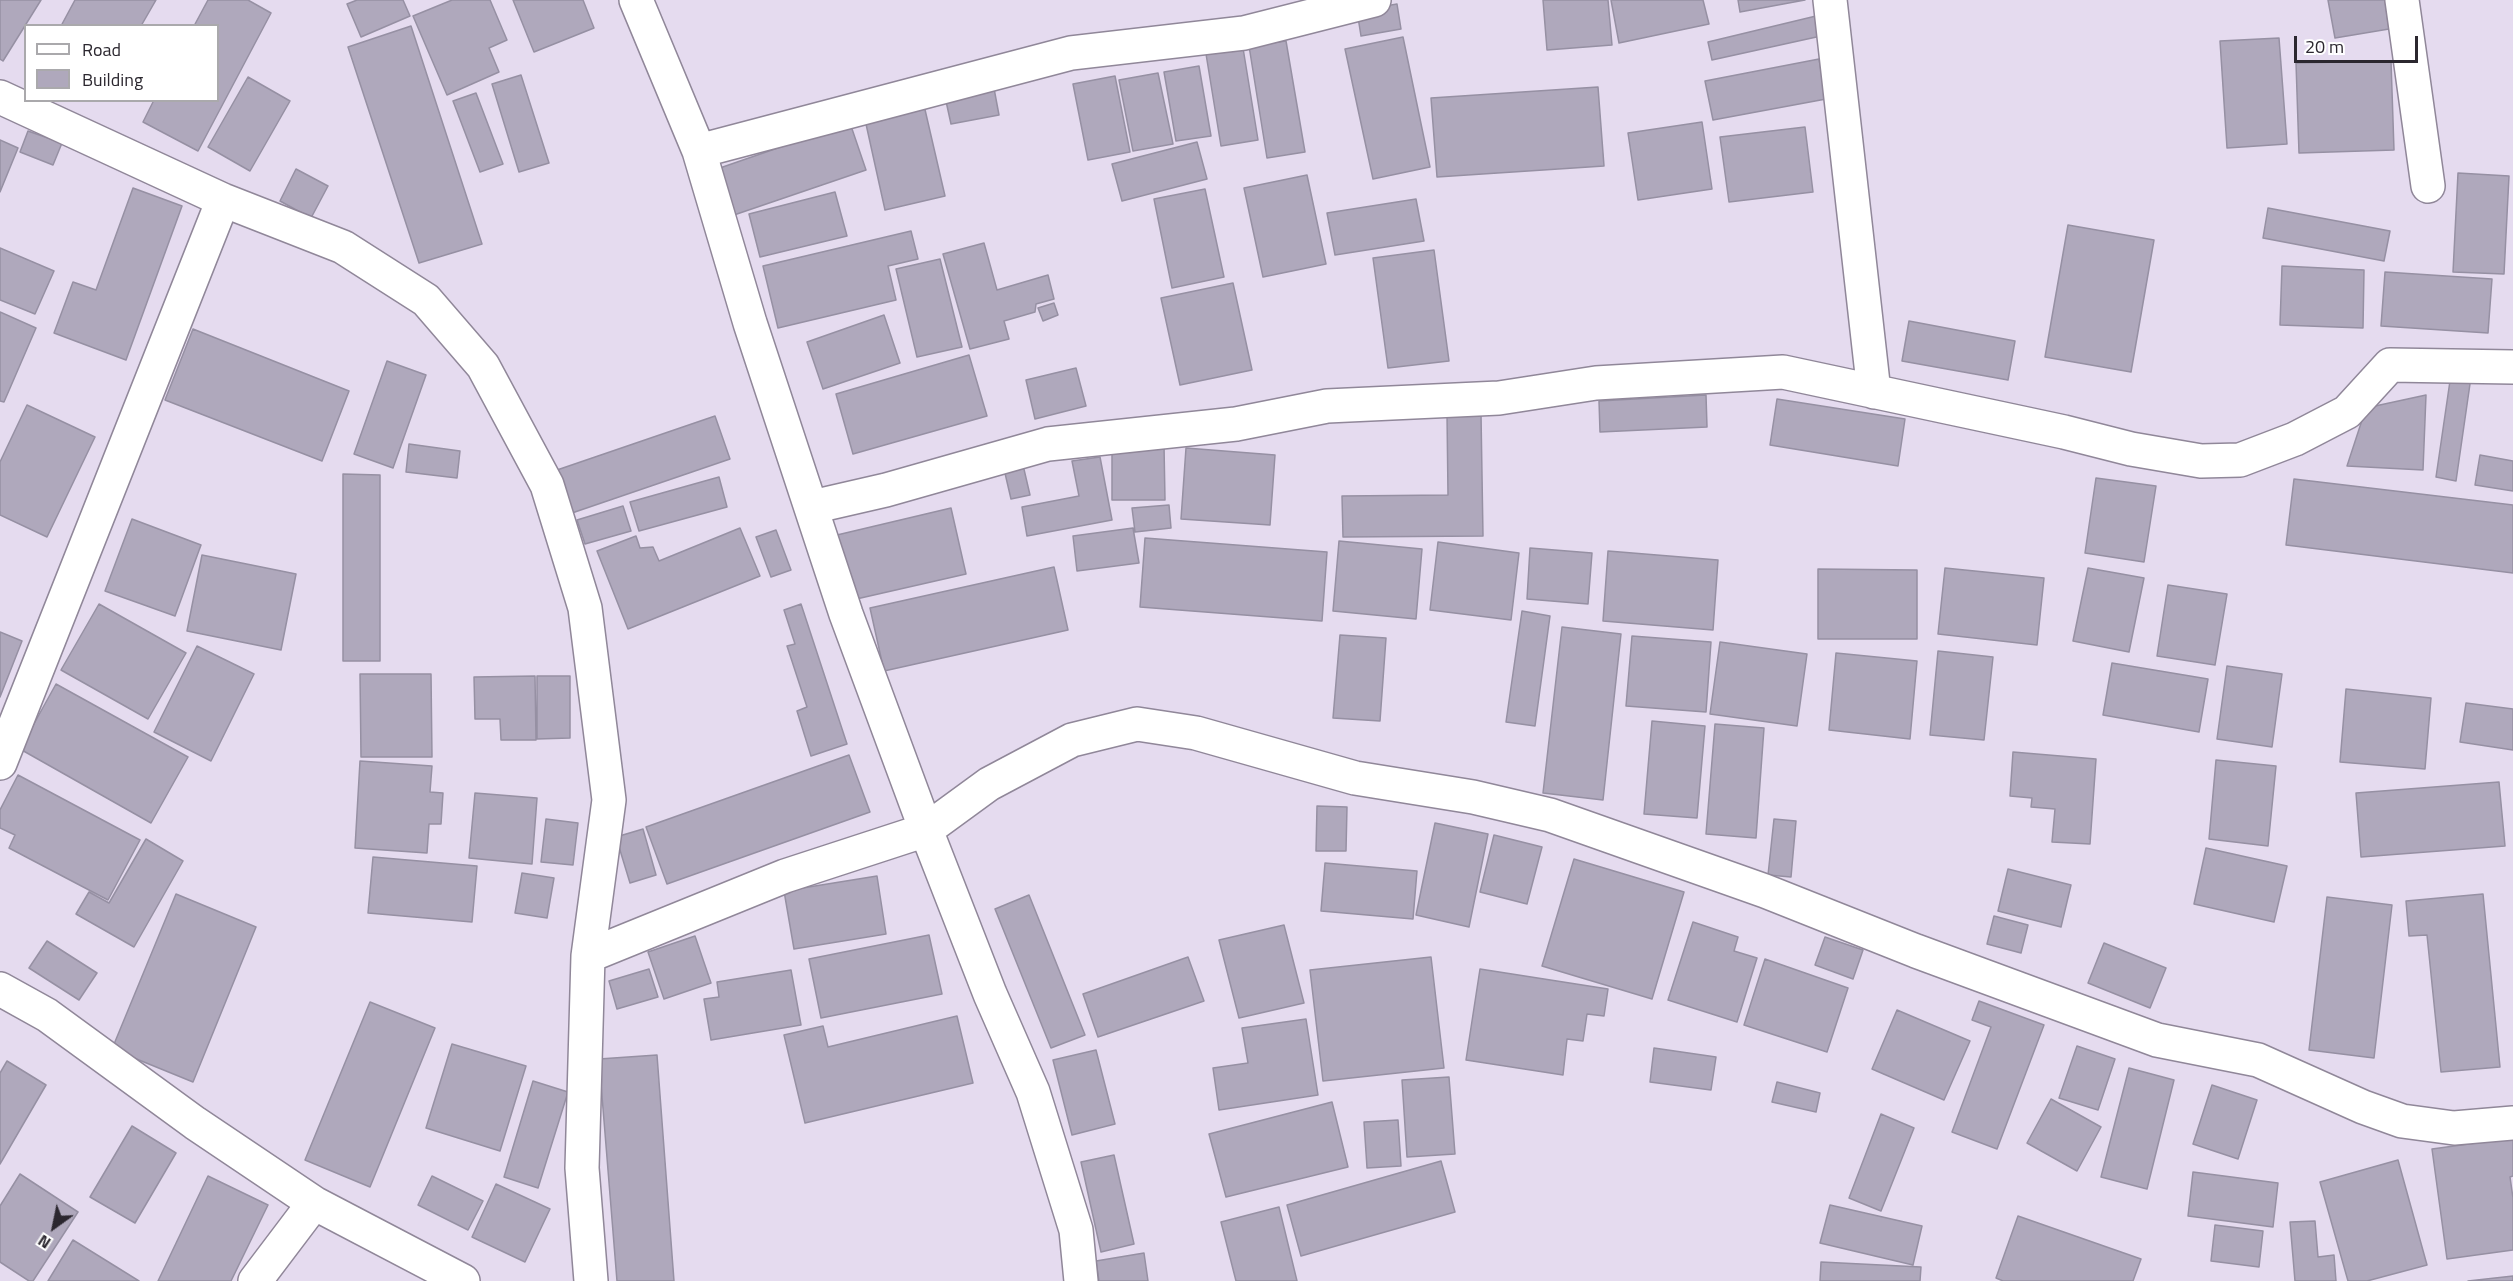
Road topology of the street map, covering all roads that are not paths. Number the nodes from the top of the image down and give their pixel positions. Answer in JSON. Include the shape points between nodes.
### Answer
{"nodes":[{"id":1,"x":636,"y":0,"type":"edge"},
{"id":2,"x":1374,"y":0,"type":"edge"},
{"id":3,"x":1830,"y":0,"type":"edge"},
{"id":4,"x":2402,"y":0,"type":"edge"},
{"id":5,"x":0,"y":96,"type":"edge"},
{"id":6,"x":699,"y":152,"type":"junction"},
{"id":7,"x":2428,"y":186,"type":"dead end"},
{"id":8,"x":223,"y":200,"type":"junction"},
{"id":9,"x":2513,"y":367,"type":"edge"},
{"id":10,"x":1874,"y":392,"type":"junction"},
{"id":11,"x":812,"y":507,"type":"junction"},
{"id":12,"x":0,"y":763,"type":"edge"},
{"id":13,"x":926,"y":830,"type":"junction"},
{"id":14,"x":588,"y":956,"type":"junction"},
{"id":15,"x":0,"y":989,"type":"edge"},
{"id":16,"x":2513,"y":1123,"type":"edge"},
{"id":17,"x":315,"y":1203,"type":"junction"},
{"id":18,"x":255,"y":1281,"type":"edge"},
{"id":19,"x":464,"y":1281,"type":"edge"},
{"id":20,"x":591,"y":1281,"type":"edge"},
{"id":21,"x":1081,"y":1281,"type":"edge"}],
"edges":[{"from":1,"to":6,"type":"street"},
{"from":2,"to":6,"type":"street","via":[[1244,33],[1071,53]]},
{"from":3,"to":10,"type":"street"},
{"from":4,"to":7,"type":"street"},
{"from":5,"to":8,"type":"street"},
{"from":6,"to":11,"type":"street","via":[[750,323]]},
{"from":8,"to":12,"type":"street"},
{"from":8,"to":14,"type":"street","via":[[343,247],[426,300],[483,366],[547,485],[585,609],[609,800]]},
{"from":9,"to":10,"type":"street","via":[[2390,365],[2347,412],[2295,440],[2240,460],[2201,462]]},
{"from":10,"to":11,"type":"street","via":[[1782,372],[1596,383],[1499,398],[1327,406],[1236,424],[1048,444]]},
{"from":11,"to":13,"type":"street","via":[[846,614]]},
{"from":13,"to":14,"type":"street","via":[[785,876]]},
{"from":13,"to":16,"type":"street","via":[[988,784],[1072,740],[1137,724],[1196,733],[1355,778],[1473,797],[1550,815],[1765,891],[2157,1040],[2258,1060],[2402,1121],[2454,1128]]},
{"from":13,"to":21,"type":"street","via":[[1033,1092],[1076,1230]]},
{"from":14,"to":20,"type":"street","via":[[582,1168]]},
{"from":15,"to":17,"type":"street","via":[[47,1015],[195,1123]]},
{"from":17,"to":18,"type":"street"},
{"from":17,"to":19,"type":"street"}]}
